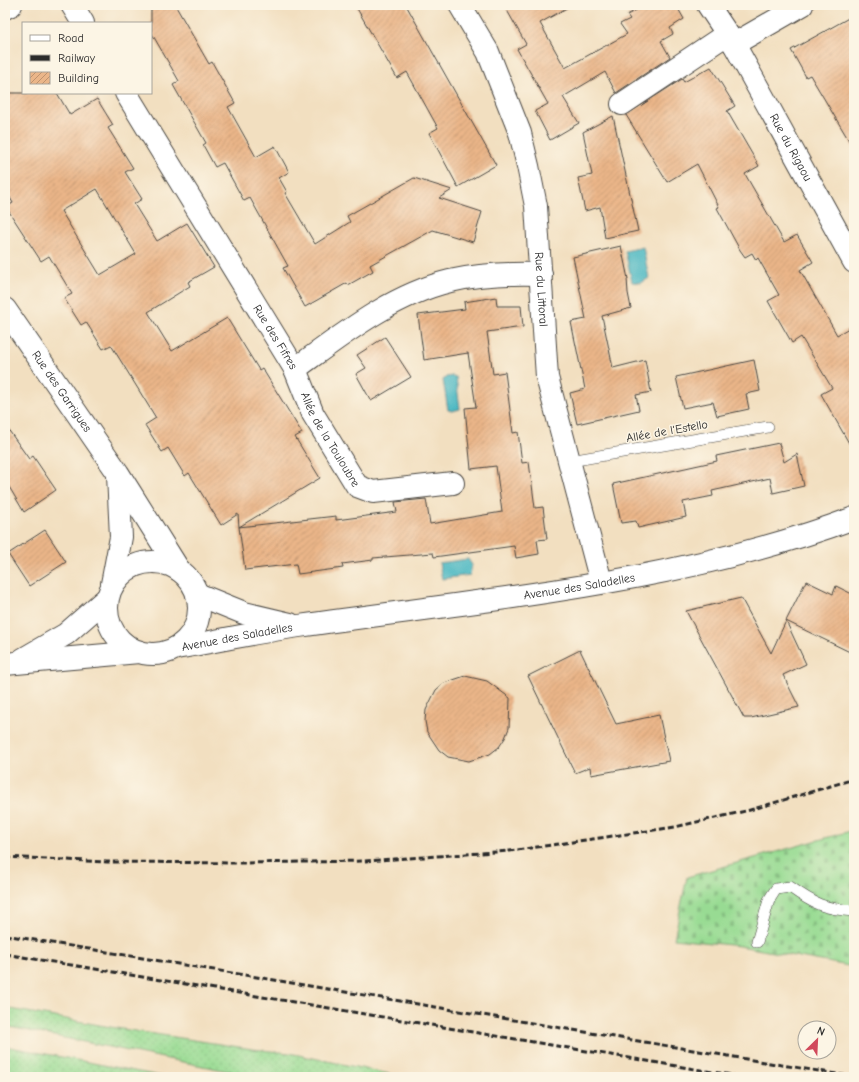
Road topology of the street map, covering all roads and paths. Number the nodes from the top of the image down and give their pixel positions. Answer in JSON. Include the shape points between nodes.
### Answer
{"nodes":[{"id":1,"x":11,"y":5,"type":"edge"},
{"id":2,"x":72,"y":5,"type":"edge"},
{"id":3,"x":460,"y":5,"type":"edge"},
{"id":4,"x":708,"y":5,"type":"edge"},
{"id":5,"x":802,"y":5,"type":"edge"},
{"id":6,"x":5,"y":8,"type":"edge"},
{"id":7,"x":83,"y":22,"type":"edge"},
{"id":8,"x":730,"y":39,"type":"junction"},
{"id":9,"x":127,"y":94,"type":"edge"},
{"id":10,"x":622,"y":104,"type":"dead end"},
{"id":11,"x":854,"y":262,"type":"edge"},
{"id":12,"x":542,"y":274,"type":"junction"},
{"id":13,"x":5,"y":309,"type":"edge"},
{"id":14,"x":295,"y":369,"type":"junction"},
{"id":15,"x":768,"y":427,"type":"dead end"},
{"id":16,"x":570,"y":461,"type":"junction"},
{"id":17,"x":118,"y":473,"type":"junction"},
{"id":18,"x":453,"y":483,"type":"dead end"},
{"id":19,"x":854,"y":518,"type":"edge"},
{"id":20,"x":179,"y":570,"type":"junction"},
{"id":21,"x":601,"y":582,"type":"junction"},
{"id":22,"x":110,"y":591,"type":"junction"},
{"id":23,"x":197,"y":594,"type":"junction"},
{"id":24,"x":299,"y":626,"type":"junction"},
{"id":25,"x":176,"y":648,"type":"junction"},
{"id":26,"x":139,"y":652,"type":"junction"},
{"id":27,"x":11,"y":664,"type":"edge"},
{"id":28,"x":854,"y":911,"type":"edge"},
{"id":29,"x":756,"y":942,"type":"dead end"}],
"edges":[{"from":1,"to":6,"type":"street"},
{"from":2,"to":7,"type":"street"},
{"from":3,"to":12,"type":"street","name":"Rue du Littoral","via":[[488,52],[520,133],[535,192]]},
{"from":4,"to":8,"type":"street","name":"Rue du Rigaou"},
{"from":5,"to":8,"type":"street"},
{"from":8,"to":10,"type":"street"},
{"from":8,"to":11,"type":"street","name":"Rue du Rigaou"},
{"from":9,"to":14,"type":"street","name":"Rue des Fifres"},
{"from":12,"to":14,"type":"street","name":"Rue des Fifres","via":[[502,273],[450,281],[405,297],[351,329]]},
{"from":12,"to":16,"type":"street","name":"Rue du Littoral","via":[[547,377]]},
{"from":13,"to":17,"type":"street","name":"Rue des Garrigues"},
{"from":14,"to":18,"type":"street","name":"Allée de la Touloubre","via":[[313,414],[357,486],[373,492]]},
{"from":15,"to":16,"type":"lane","name":"Allée de l'Estello"},
{"from":16,"to":21,"type":"street","name":"Rue du Littoral"},
{"from":17,"to":20,"type":"street","name":"Rue des Garrigues"},
{"from":17,"to":22,"type":"street","via":[[121,537]]},
{"from":19,"to":21,"type":"street","name":"Avenue des Saladelles","via":[[768,547],[657,573]]},
{"from":20,"to":22,"type":"street","via":[[165,563],[150,561],[136,564],[122,572]]},
{"from":20,"to":23,"type":"street","via":[[190,580]]},
{"from":21,"to":24,"type":"street","name":"Avenue des Saladelles","via":[[492,601]]},
{"from":22,"to":26,"type":"street","via":[[106,613],[110,627],[119,640]]},
{"from":22,"to":27,"type":"street","via":[[66,634]]},
{"from":23,"to":24,"type":"street","name":"Avenue des Saladelles","via":[[244,613]]},
{"from":23,"to":25,"type":"street","via":[[199,610],[196,625],[188,638]]},
{"from":24,"to":25,"type":"street","name":"Avenue des Saladelles"},
{"from":25,"to":26,"type":"street","via":[[162,654]]},
{"from":26,"to":27,"type":"street"},
{"from":28,"to":29,"type":"lane","via":[[836,910],[811,902],[790,887],[776,889],[769,900]]}]}
